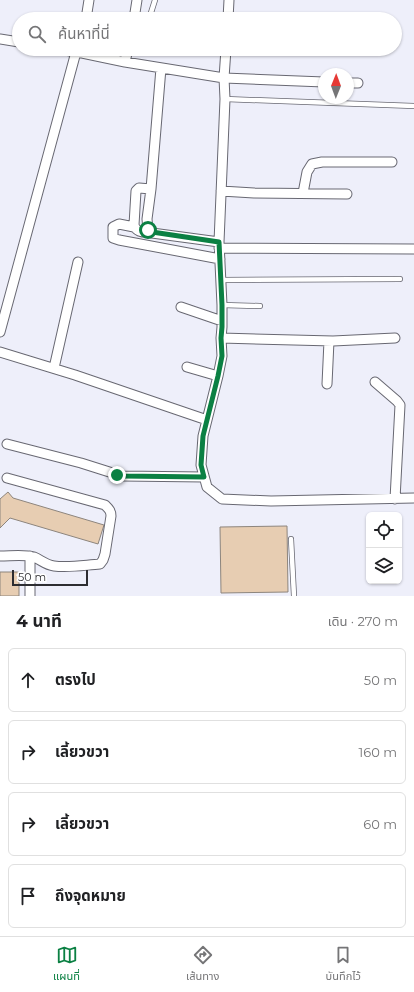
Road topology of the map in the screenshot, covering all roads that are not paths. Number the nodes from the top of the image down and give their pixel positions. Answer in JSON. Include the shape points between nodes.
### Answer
{"nodes":[{"id":1,"x":88,"y":0,"type":"edge"},
{"id":2,"x":137,"y":0,"type":"edge"},
{"id":3,"x":155,"y":0,"type":"edge"},
{"id":4,"x":229,"y":0,"type":"edge"},
{"id":5,"x":87,"y":12,"type":"edge"},
{"id":6,"x":135,"y":12,"type":"edge"},
{"id":7,"x":151,"y":12,"type":"edge"},
{"id":8,"x":228,"y":12,"type":"edge"},
{"id":9,"x":0,"y":39,"type":"edge"},
{"id":10,"x":12,"y":41,"type":"edge"},
{"id":11,"x":79,"y":56,"type":"edge"},
{"id":12,"x":100,"y":56,"type":"edge"},
{"id":13,"x":126,"y":56,"type":"edge"},
{"id":14,"x":226,"y":56,"type":"edge"},
{"id":15,"x":125,"y":62,"type":"junction"},
{"id":16,"x":162,"y":68,"type":"junction"},
{"id":17,"x":224,"y":78,"type":"junction"},
{"id":18,"x":318,"y":82,"type":"edge"},
{"id":19,"x":354,"y":83,"type":"edge"},
{"id":20,"x":358,"y":83,"type":"dead end"},
{"id":21,"x":225,"y":99,"type":"junction"},
{"id":22,"x":414,"y":106,"type":"edge"},
{"id":23,"x":392,"y":162,"type":"dead end"},
{"id":24,"x":151,"y":189,"type":"junction"},
{"id":25,"x":221,"y":191,"type":"junction"},
{"id":26,"x":303,"y":193,"type":"junction"},
{"id":27,"x":347,"y":194,"type":"dead end"},
{"id":28,"x":134,"y":227,"type":"junction"},
{"id":29,"x":152,"y":232,"type":"junction"},
{"id":30,"x":191,"y":238,"type":"junction"},
{"id":31,"x":219,"y":245,"type":"junction"},
{"id":32,"x":414,"y":248,"type":"edge"},
{"id":33,"x":190,"y":253,"type":"junction"},
{"id":34,"x":220,"y":259,"type":"junction"},
{"id":35,"x":78,"y":262,"type":"dead end"},
{"id":36,"x":220,"y":280,"type":"junction"},
{"id":37,"x":400,"y":280,"type":"dead end"},
{"id":38,"x":222,"y":305,"type":"junction"},
{"id":39,"x":260,"y":306,"type":"dead end"},
{"id":40,"x":181,"y":307,"type":"dead end"},
{"id":41,"x":222,"y":321,"type":"junction"},
{"id":42,"x":0,"y":332,"type":"edge"},
{"id":43,"x":221,"y":338,"type":"junction"},
{"id":44,"x":395,"y":338,"type":"dead end"},
{"id":45,"x":329,"y":341,"type":"junction"},
{"id":46,"x":0,"y":352,"type":"edge"},
{"id":47,"x":187,"y":367,"type":"dead end"},
{"id":48,"x":54,"y":368,"type":"junction"},
{"id":49,"x":218,"y":376,"type":"junction"},
{"id":50,"x":375,"y":382,"type":"dead end"},
{"id":51,"x":327,"y":384,"type":"dead end"},
{"id":52,"x":207,"y":420,"type":"junction"},
{"id":53,"x":7,"y":444,"type":"dead end"},
{"id":54,"x":204,"y":477,"type":"junction"},
{"id":55,"x":7,"y":478,"type":"dead end"},
{"id":56,"x":396,"y":498,"type":"junction"},
{"id":57,"x":414,"y":498,"type":"edge"},
{"id":58,"x":291,"y":539,"type":"dead end"},
{"id":59,"x":0,"y":556,"type":"edge"},
{"id":60,"x":30,"y":556,"type":"junction"},
{"id":61,"x":30,"y":596,"type":"edge"},
{"id":62,"x":294,"y":596,"type":"edge"}],
"edges":[{"from":1,"to":5,"type":"street"},
{"from":2,"to":6,"type":"street"},
{"from":3,"to":7,"type":"lane"},
{"from":4,"to":8,"type":"street"},
{"from":9,"to":10,"type":"street"},
{"from":11,"to":42,"type":"street"},
{"from":12,"to":15,"type":"street"},
{"from":13,"to":15,"type":"street"},
{"from":14,"to":17,"type":"street"},
{"from":15,"to":16,"type":"street"},
{"from":16,"to":17,"type":"street"},
{"from":16,"to":24,"type":"street"},
{"from":17,"to":18,"type":"street"},
{"from":17,"to":21,"type":"street"},
{"from":19,"to":20,"type":"street"},
{"from":21,"to":22,"type":"lane"},
{"from":21,"to":25,"type":"street"},
{"from":23,"to":26,"type":"street","via":[[312,164],[307,172]]},
{"from":24,"to":28,"type":"street","via":[[139,188],[136,191]]},
{"from":24,"to":29,"type":"street","via":[[147,219],[148,230]]},
{"from":25,"to":26,"type":"street"},
{"from":25,"to":31,"type":"street"},
{"from":26,"to":27,"type":"street"},
{"from":28,"to":29,"type":"street","via":[[137,230]]},
{"from":28,"to":33,"type":"street","via":[[119,224],[113,227],[113,238]]},
{"from":29,"to":30,"type":"street"},
{"from":30,"to":31,"type":"street"},
{"from":30,"to":33,"type":"street"},
{"from":31,"to":32,"type":"street"},
{"from":31,"to":34,"type":"street"},
{"from":33,"to":34,"type":"street"},
{"from":34,"to":36,"type":"street"},
{"from":35,"to":48,"type":"street"},
{"from":36,"to":37,"type":"lane"},
{"from":36,"to":38,"type":"street"},
{"from":38,"to":39,"type":"lane"},
{"from":38,"to":41,"type":"street"},
{"from":40,"to":41,"type":"street"},
{"from":41,"to":43,"type":"street"},
{"from":43,"to":45,"type":"street"},
{"from":43,"to":49,"type":"street","via":[[222,356]]},
{"from":44,"to":45,"type":"street"},
{"from":45,"to":51,"type":"street"},
{"from":46,"to":48,"type":"street"},
{"from":47,"to":49,"type":"street"},
{"from":48,"to":52,"type":"street"},
{"from":49,"to":52,"type":"street"},
{"from":50,"to":56,"type":"street","via":[[400,405]]},
{"from":52,"to":54,"type":"street","via":[[201,458]]},
{"from":53,"to":54,"type":"street","via":[[122,476]]},
{"from":54,"to":56,"type":"street","via":[[207,488],[222,499],[271,501]]},
{"from":55,"to":60,"type":"street","via":[[105,506],[111,512],[105,554],[100,564],[52,566]]},
{"from":56,"to":57,"type":"street"},
{"from":58,"to":62,"type":"lane"},
{"from":59,"to":60,"type":"street"},
{"from":60,"to":61,"type":"street"}]}
